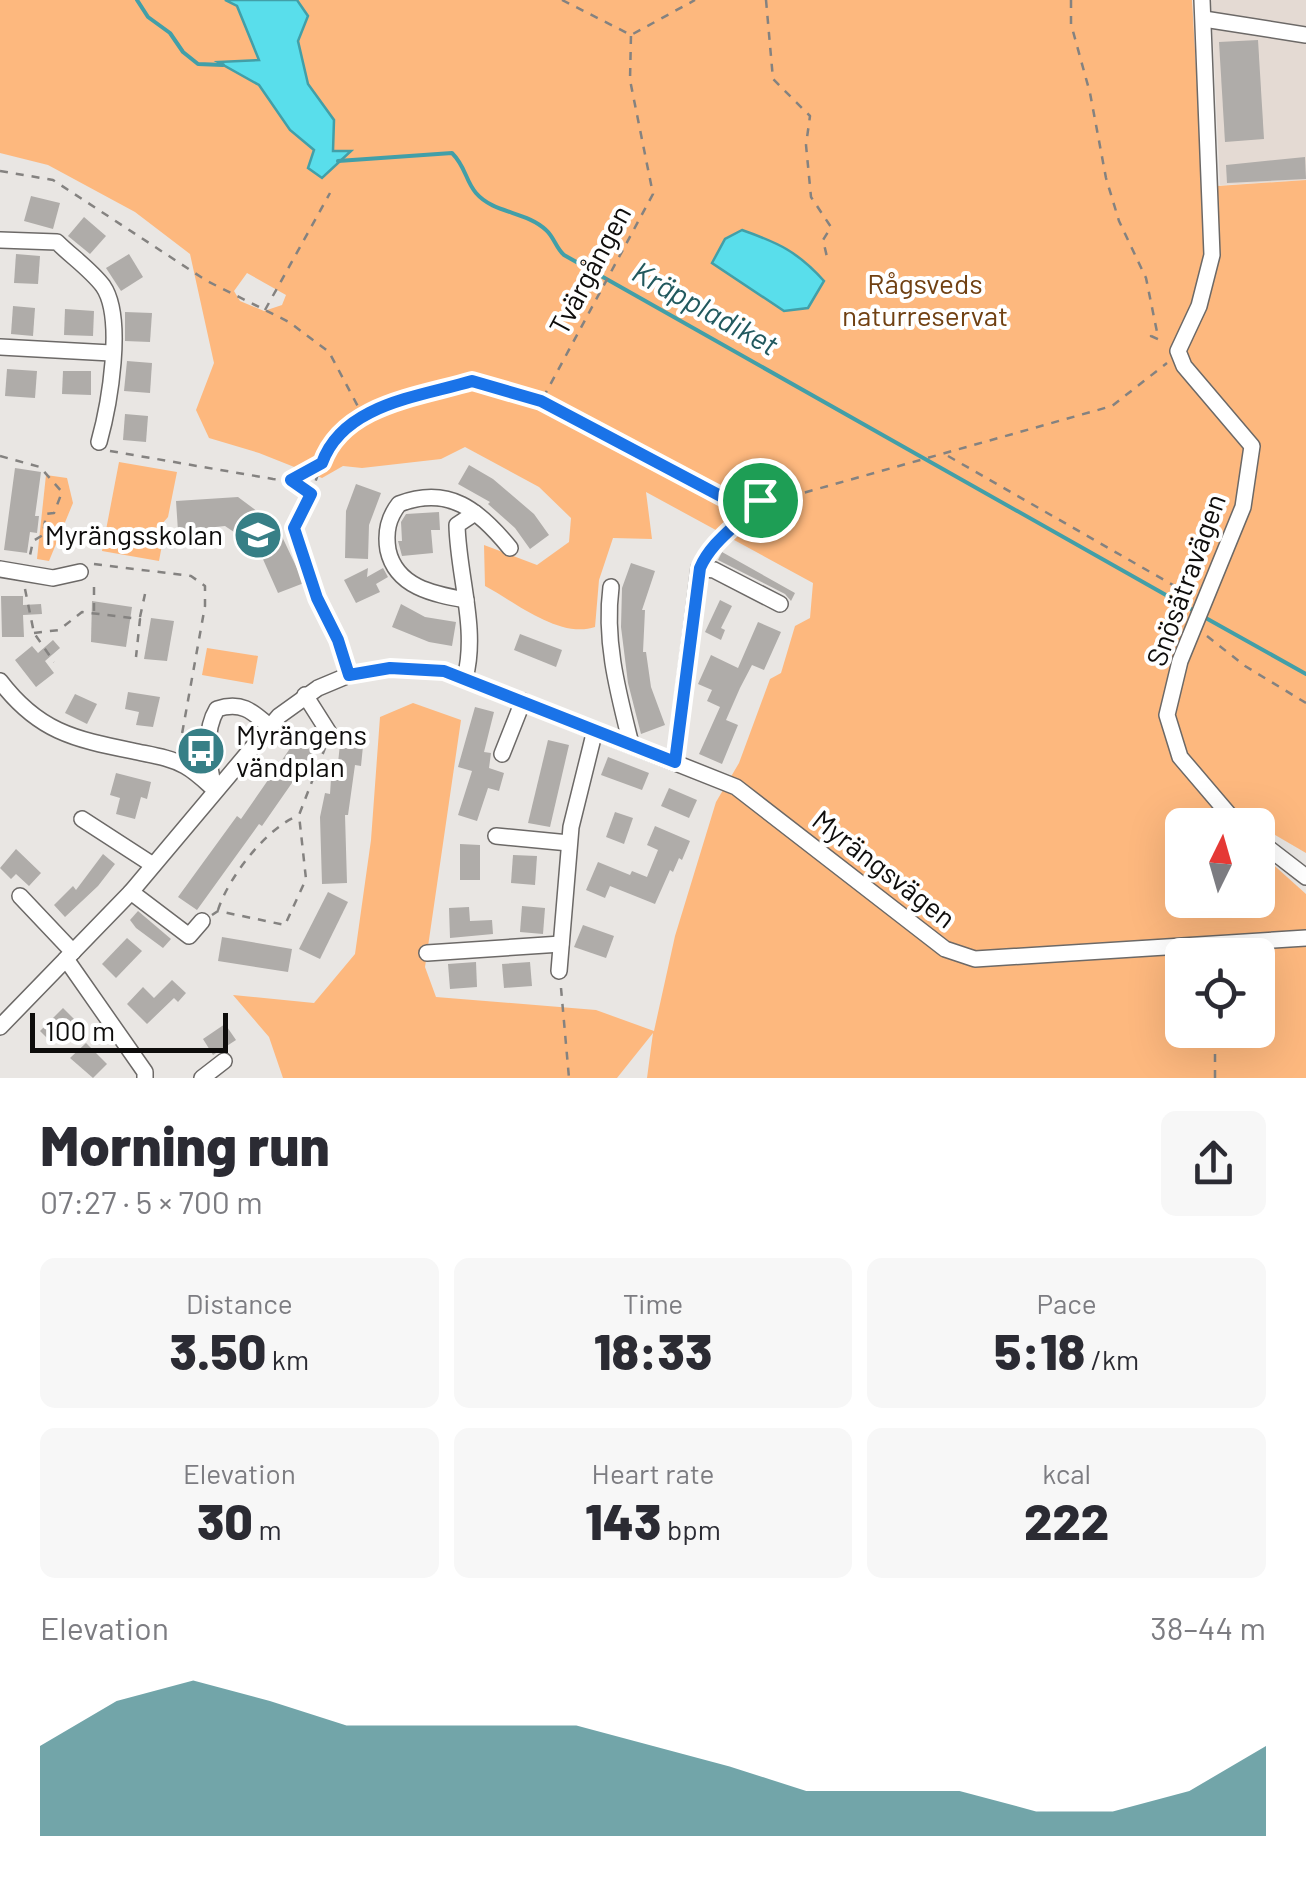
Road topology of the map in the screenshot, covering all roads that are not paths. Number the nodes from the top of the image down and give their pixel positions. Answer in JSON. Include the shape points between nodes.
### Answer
{"nodes":[{"id":1,"x":1202,"y":0,"type":"edge"},
{"id":2,"x":1204,"y":19,"type":"junction"},
{"id":3,"x":1306,"y":35,"type":"edge"},
{"id":4,"x":0,"y":240,"type":"edge"},
{"id":5,"x":0,"y":347,"type":"edge"},
{"id":6,"x":111,"y":353,"type":"junction"},
{"id":7,"x":99,"y":442,"type":"road end"},
{"id":8,"x":475,"y":513,"type":"junction"},
{"id":9,"x":510,"y":548,"type":"dead end"},
{"id":10,"x":0,"y":569,"type":"edge"},
{"id":11,"x":80,"y":572,"type":"road end"},
{"id":12,"x":612,"y":587,"type":"dead end"},
{"id":13,"x":466,"y":600,"type":"junction"},
{"id":14,"x":780,"y":604,"type":"dead end"},
{"id":15,"x":464,"y":678,"type":"junction"},
{"id":16,"x":0,"y":681,"type":"edge"},
{"id":17,"x":305,"y":695,"type":"junction"},
{"id":18,"x":523,"y":701,"type":"junction"},
{"id":19,"x":269,"y":726,"type":"junction"},
{"id":20,"x":595,"y":730,"type":"junction"},
{"id":21,"x":331,"y":736,"type":"road end"},
{"id":22,"x":631,"y":744,"type":"junction"},
{"id":23,"x":502,"y":754,"type":"dead end"},
{"id":24,"x":675,"y":762,"type":"junction"},
{"id":25,"x":215,"y":790,"type":"junction"},
{"id":26,"x":1224,"y":808,"type":"edge"},
{"id":27,"x":82,"y":820,"type":"dead end"},
{"id":28,"x":496,"y":836,"type":"dead end"},
{"id":29,"x":569,"y":843,"type":"junction"},
{"id":30,"x":1275,"y":853,"type":"edge"},
{"id":31,"x":153,"y":865,"type":"junction"},
{"id":32,"x":1306,"y":877,"type":"edge"},
{"id":33,"x":131,"y":892,"type":"junction"},
{"id":34,"x":20,"y":896,"type":"dead end"},
{"id":35,"x":202,"y":920,"type":"road end"},
{"id":36,"x":1306,"y":938,"type":"edge"},
{"id":37,"x":561,"y":944,"type":"junction"},
{"id":38,"x":427,"y":953,"type":"dead end"},
{"id":39,"x":69,"y":955,"type":"junction"},
{"id":40,"x":558,"y":971,"type":"road end"},
{"id":41,"x":0,"y":1027,"type":"edge"},
{"id":42,"x":224,"y":1061,"type":"dead end"},
{"id":43,"x":145,"y":1078,"type":"edge"},
{"id":44,"x":202,"y":1078,"type":"edge"}],
"edges":[{"from":1,"to":2,"type":"street"},
{"from":2,"to":3,"type":"street"},
{"from":2,"to":26,"type":"street","name":"Snösätravägen","via":[[1212,255],[1200,306],[1178,351],[1252,446],[1243,507],[1180,661],[1167,715],[1180,757]]},
{"from":4,"to":6,"type":"street","via":[[57,242],[104,288],[115,324]]},
{"from":5,"to":6,"type":"street"},
{"from":6,"to":7,"type":"street"},
{"from":8,"to":9,"type":"street"},
{"from":8,"to":13,"type":"street","via":[[457,524]]},
{"from":8,"to":13,"type":"street","via":[[456,500],[420,496],[398,504],[386,529],[390,557],[408,583]]},
{"from":10,"to":11,"type":"street","via":[[54,578]]},
{"from":12,"to":22,"type":"street","via":[[614,676]]},
{"from":13,"to":15,"type":"street"},
{"from":14,"to":24,"type":"street","via":[[700,568]]},
{"from":15,"to":17,"type":"street","name":"Myrängsvägen","via":[[417,667],[349,675]]},
{"from":15,"to":18,"type":"street","name":"Myrängsvägen"},
{"from":16,"to":25,"type":"street","via":[[28,714],[55,731],[176,762]]},
{"from":17,"to":19,"type":"street","name":"Myrängsvägen"},
{"from":17,"to":21,"type":"street"},
{"from":18,"to":20,"type":"street","name":"Myrängsvägen"},
{"from":18,"to":23,"type":"street"},
{"from":19,"to":25,"type":"street","name":"Myrängsvägen"},
{"from":19,"to":25,"type":"street","via":[[242,706],[218,709],[208,765]]},
{"from":20,"to":22,"type":"street","name":"Myrängsvägen"},
{"from":20,"to":29,"type":"street"},
{"from":22,"to":24,"type":"street","name":"Myrängsvägen"},
{"from":24,"to":36,"type":"street","name":"Myrängsvägen","via":[[736,786],[945,949],[975,959]]},
{"from":25,"to":31,"type":"street","name":"Myrängsvägen"},
{"from":27,"to":31,"type":"street"},
{"from":28,"to":29,"type":"street"},
{"from":29,"to":37,"type":"street"},
{"from":30,"to":32,"type":"street"},
{"from":31,"to":33,"type":"street","name":"Myrängsvägen"},
{"from":33,"to":35,"type":"street","via":[[188,936]]},
{"from":33,"to":39,"type":"street","name":"Myrängsvägen"},
{"from":34,"to":39,"type":"street"},
{"from":37,"to":38,"type":"street"},
{"from":37,"to":40,"type":"street"},
{"from":39,"to":41,"type":"street","name":"Myrängsvägen"},
{"from":39,"to":43,"type":"street"},
{"from":42,"to":44,"type":"street"}]}
